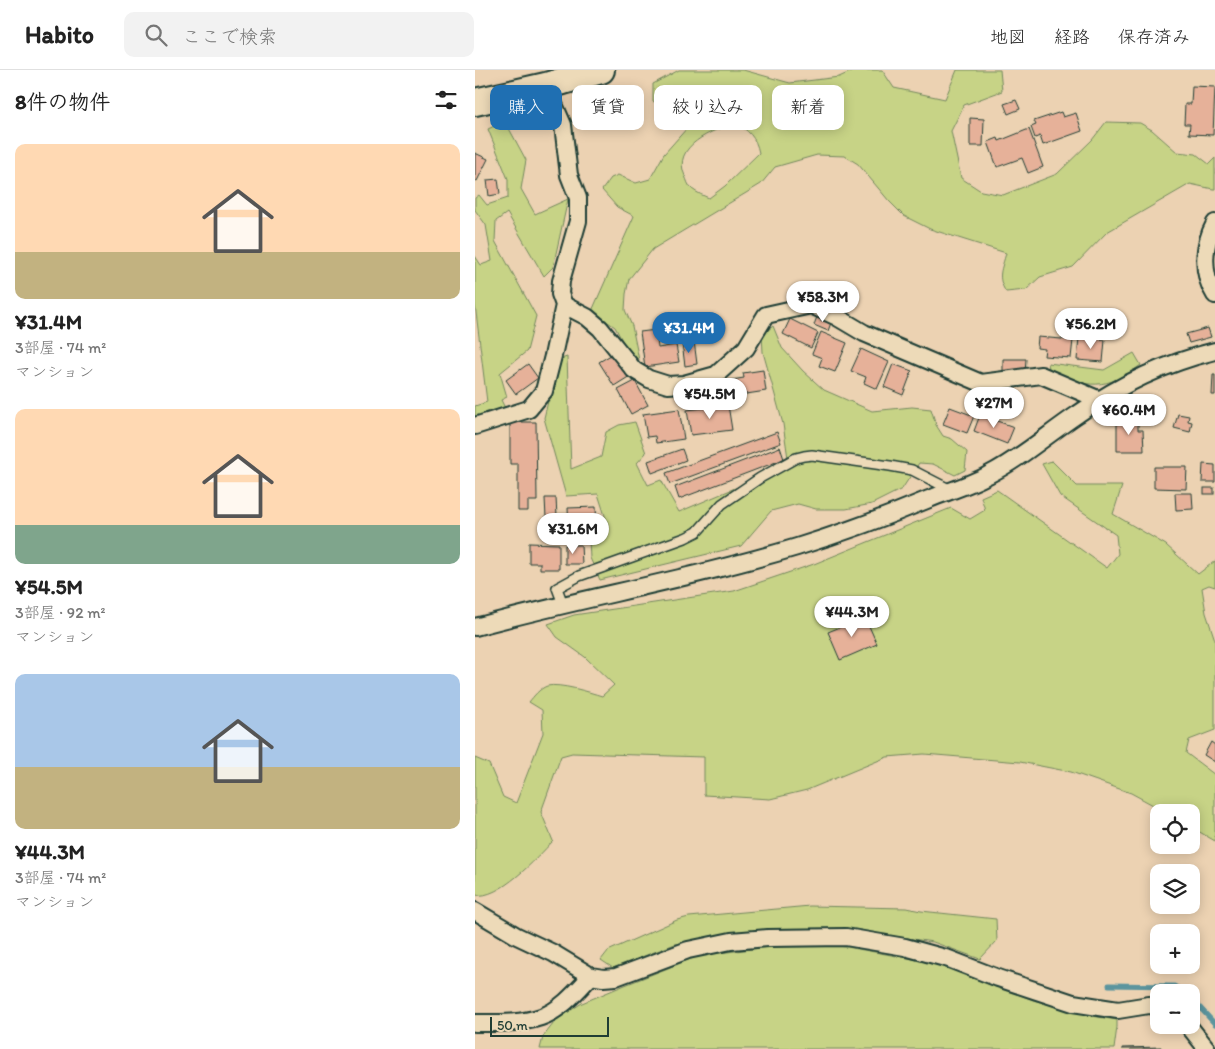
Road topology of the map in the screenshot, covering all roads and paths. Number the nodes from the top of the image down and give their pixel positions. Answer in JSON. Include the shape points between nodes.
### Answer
{"nodes":[{"id":1,"x":601,"y":70,"type":"edge"},
{"id":2,"x":553,"y":79,"type":"edge"},
{"id":3,"x":475,"y":102,"type":"edge"},
{"id":4,"x":1215,"y":223,"type":"edge"},
{"id":5,"x":1215,"y":295,"type":"edge"},
{"id":6,"x":564,"y":305,"type":"junction"},
{"id":7,"x":1215,"y":351,"type":"edge"},
{"id":8,"x":1100,"y":400,"type":"junction"},
{"id":9,"x":475,"y":426,"type":"edge"},
{"id":10,"x":951,"y":490,"type":"junction"},
{"id":11,"x":563,"y":604,"type":"junction"},
{"id":12,"x":475,"y":627,"type":"edge"},
{"id":13,"x":475,"y":912,"type":"edge"},
{"id":14,"x":591,"y":976,"type":"junction"},
{"id":15,"x":1150,"y":1005,"type":"edge"},
{"id":16,"x":475,"y":1023,"type":"edge"},
{"id":17,"x":1194,"y":1034,"type":"edge"},
{"id":18,"x":1207,"y":1049,"type":"edge"}],
"edges":[{"from":1,"to":2,"type":"main road"},
{"from":2,"to":3,"type":"main road"},
{"from":2,"to":6,"type":"street","via":[[569,176],[578,198],[578,221],[561,281],[560,294]]},
{"from":4,"to":5,"type":"street","via":[[1207,242],[1204,264]]},
{"from":6,"to":8,"type":"street","via":[[600,328],[635,370],[668,385],[716,375],[746,348],[766,315],[811,305],[864,333],[981,383],[1041,375]]},
{"from":6,"to":9,"type":"street","via":[[544,391],[537,401],[529,409]]},
{"from":7,"to":8,"type":"street","via":[[1178,362],[1129,383]]},
{"from":8,"to":10,"type":"street","via":[[988,475]]},
{"from":10,"to":11,"type":"street","via":[[872,522],[797,547]]},
{"from":10,"to":11,"type":"lane","via":[[912,470],[812,455],[796,458],[722,504],[697,532],[579,576],[557,588]]},
{"from":11,"to":12,"type":"street"},
{"from":13,"to":14,"type":"street"},
{"from":14,"to":15,"type":"street","via":[[616,977],[688,950],[731,941],[846,938],[905,947],[949,959],[1073,1003],[1118,1010]]},
{"from":14,"to":16,"type":"street","via":[[559,1007],[541,1017],[505,1023]]},
{"from":17,"to":18,"type":"street"}]}
